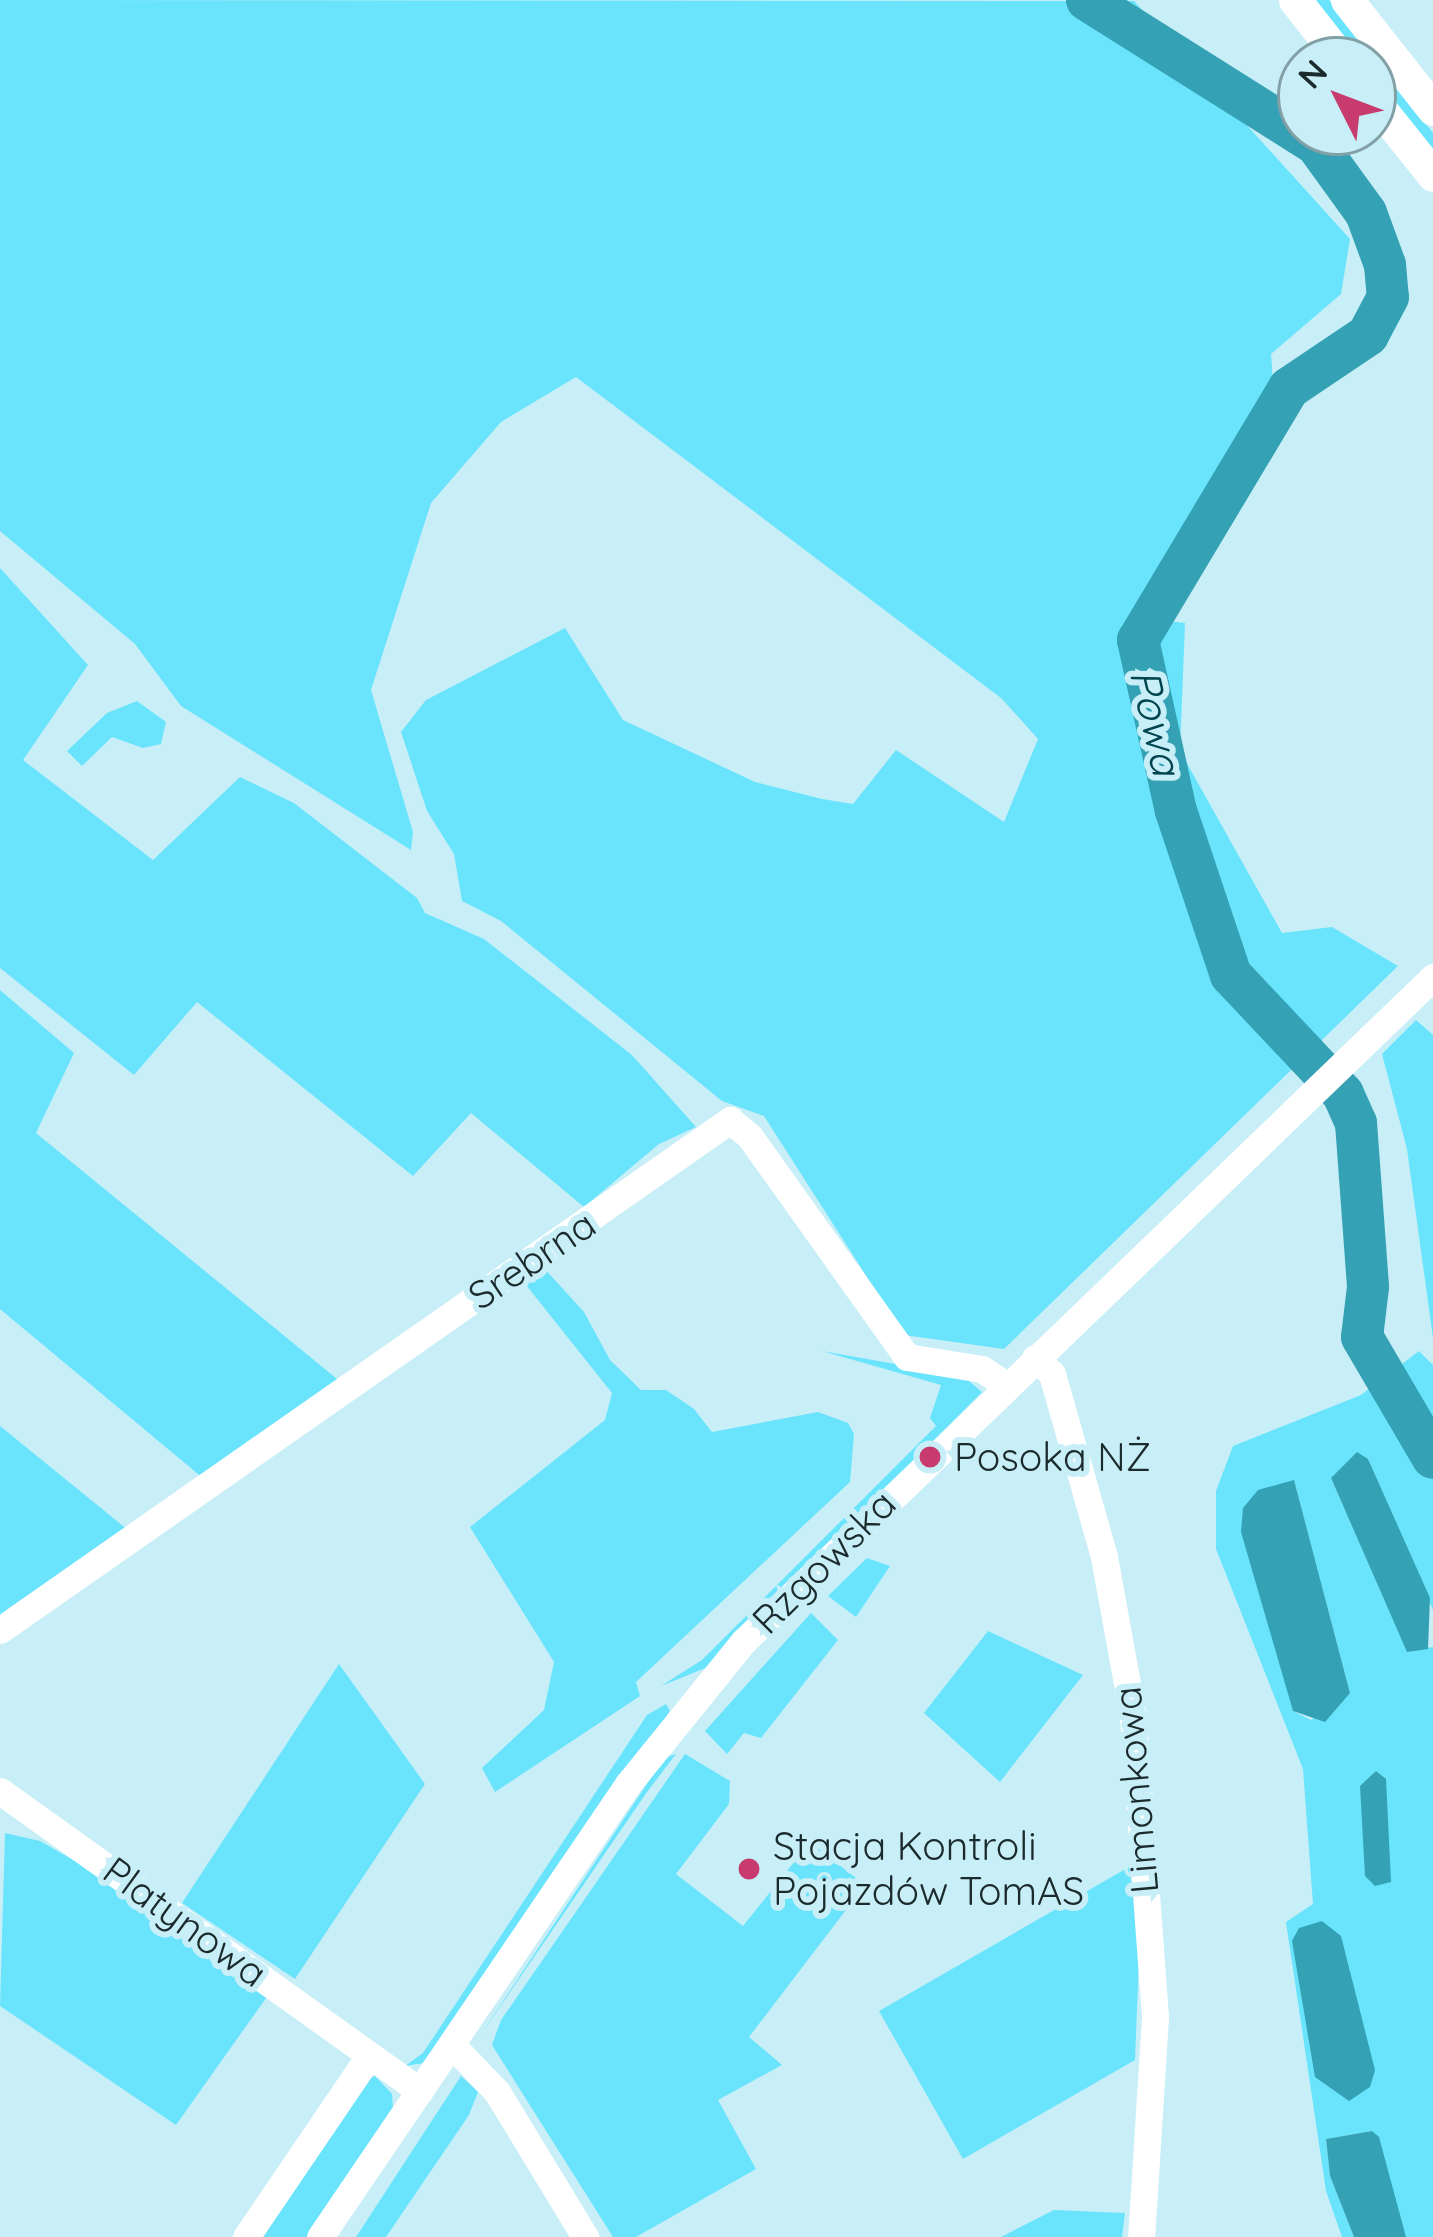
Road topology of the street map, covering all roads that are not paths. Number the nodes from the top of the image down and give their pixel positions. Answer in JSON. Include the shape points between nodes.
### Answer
{"nodes":[{"id":1,"x":1294,"y":0,"type":"edge"},
{"id":2,"x":1347,"y":0,"type":"edge"},
{"id":3,"x":1323,"y":36,"type":"edge"},
{"id":4,"x":1433,"y":109,"type":"edge"},
{"id":5,"x":1397,"y":130,"type":"edge"},
{"id":6,"x":1433,"y":176,"type":"edge"},
{"id":7,"x":1433,"y":977,"type":"edge"},
{"id":8,"x":1035,"y":1358,"type":"junction"},
{"id":9,"x":1007,"y":1386,"type":"junction"},
{"id":10,"x":0,"y":1630,"type":"edge"},
{"id":11,"x":0,"y":1791,"type":"edge"},
{"id":12,"x":452,"y":2045,"type":"junction"},
{"id":13,"x":367,"y":2059,"type":"junction"},
{"id":14,"x":420,"y":2091,"type":"junction"},
{"id":15,"x":246,"y":2237,"type":"edge"},
{"id":16,"x":320,"y":2237,"type":"edge"},
{"id":17,"x":585,"y":2237,"type":"edge"},
{"id":18,"x":1141,"y":2237,"type":"edge"}],
"edges":[{"from":1,"to":3,"type":"main road"},
{"from":2,"to":4,"type":"main road"},
{"from":5,"to":6,"type":"main road"},
{"from":7,"to":8,"type":"street","name":"Rzgowska"},
{"from":8,"to":9,"type":"street","name":"Rzgowska"},
{"from":8,"to":18,"type":"street","name":"Limonkowa","via":[[1052,1374],[1104,1557],[1133,1717],[1154,2017]]},
{"from":9,"to":10,"type":"street","name":"Srebrna","via":[[982,1369],[907,1357],[730,1120]]},
{"from":9,"to":12,"type":"street","name":"Rzgowska","via":[[798,1585],[697,1694]]},
{"from":11,"to":13,"type":"street","name":"Platynowa","via":[[198,1926]]},
{"from":12,"to":14,"type":"street","name":"Rzgowska"},
{"from":12,"to":17,"type":"street","via":[[497,2092]]},
{"from":13,"to":14,"type":"street","name":"Platynowa"},
{"from":13,"to":15,"type":"street"},
{"from":14,"to":16,"type":"street","name":"Rzgowska"}]}
